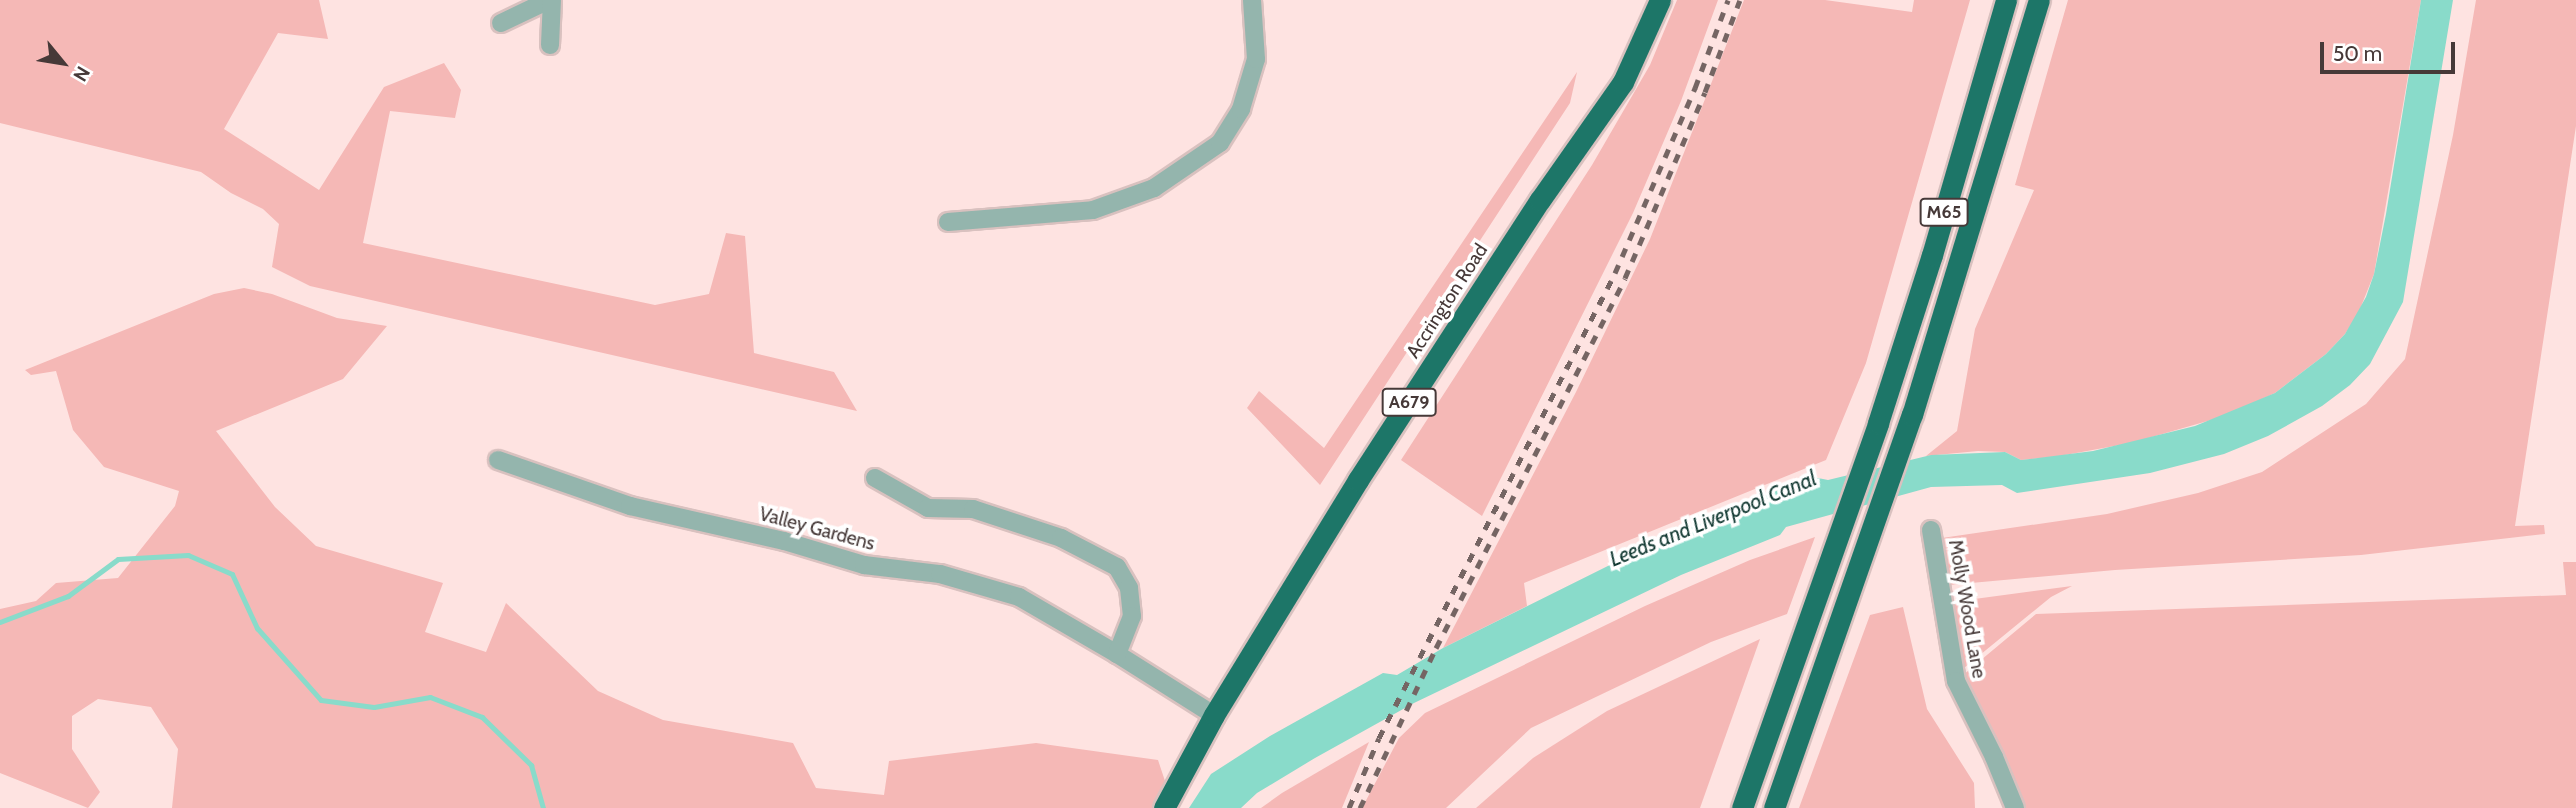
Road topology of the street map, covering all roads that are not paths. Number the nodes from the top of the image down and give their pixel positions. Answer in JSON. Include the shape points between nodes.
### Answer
{"nodes":[{"id":1,"x":551,"y":0,"type":"edge"},
{"id":2,"x":1252,"y":0,"type":"edge"},
{"id":3,"x":1660,"y":0,"type":"edge"},
{"id":4,"x":2006,"y":0,"type":"edge"},
{"id":5,"x":2039,"y":0,"type":"edge"},
{"id":6,"x":501,"y":23,"type":"dead end"},
{"id":7,"x":550,"y":46,"type":"dead end"},
{"id":8,"x":948,"y":222,"type":"dead end"},
{"id":9,"x":498,"y":460,"type":"dead end"},
{"id":10,"x":875,"y":478,"type":"dead end"},
{"id":11,"x":1932,"y":536,"type":"dead end"},
{"id":12,"x":1117,"y":654,"type":"junction"},
{"id":13,"x":1214,"y":715,"type":"junction"},
{"id":14,"x":1164,"y":808,"type":"edge"},
{"id":15,"x":1742,"y":808,"type":"edge"},
{"id":16,"x":1774,"y":808,"type":"edge"},
{"id":17,"x":2015,"y":808,"type":"edge"}],
"edges":[{"from":1,"to":6,"type":"street"},
{"from":1,"to":7,"type":"street"},
{"from":2,"to":8,"type":"street","via":[[1256,59],[1241,109],[1220,143],[1154,188],[1093,210]]},
{"from":3,"to":13,"type":"highway","name":"Accrington Road","number":"A679","via":[[1623,82],[1357,480]]},
{"from":4,"to":15,"type":"highway","number":"M65","via":[[1878,422]]},
{"from":5,"to":16,"type":"highway","number":"M65","via":[[1912,415]]},
{"from":9,"to":12,"type":"street","name":"Valley Gardens","via":[[630,506],[784,541],[864,565],[940,574],[1019,597]]},
{"from":10,"to":12,"type":"street","via":[[928,508],[973,509],[1061,538],[1117,567],[1129,588],[1132,616]]},
{"from":11,"to":17,"type":"street","name":"Molly Wood Lane","via":[[1956,681]]},
{"from":12,"to":13,"type":"street","name":"Valley Gardens"},
{"from":13,"to":14,"type":"highway","name":"Accrington Road","number":"A679"}]}
